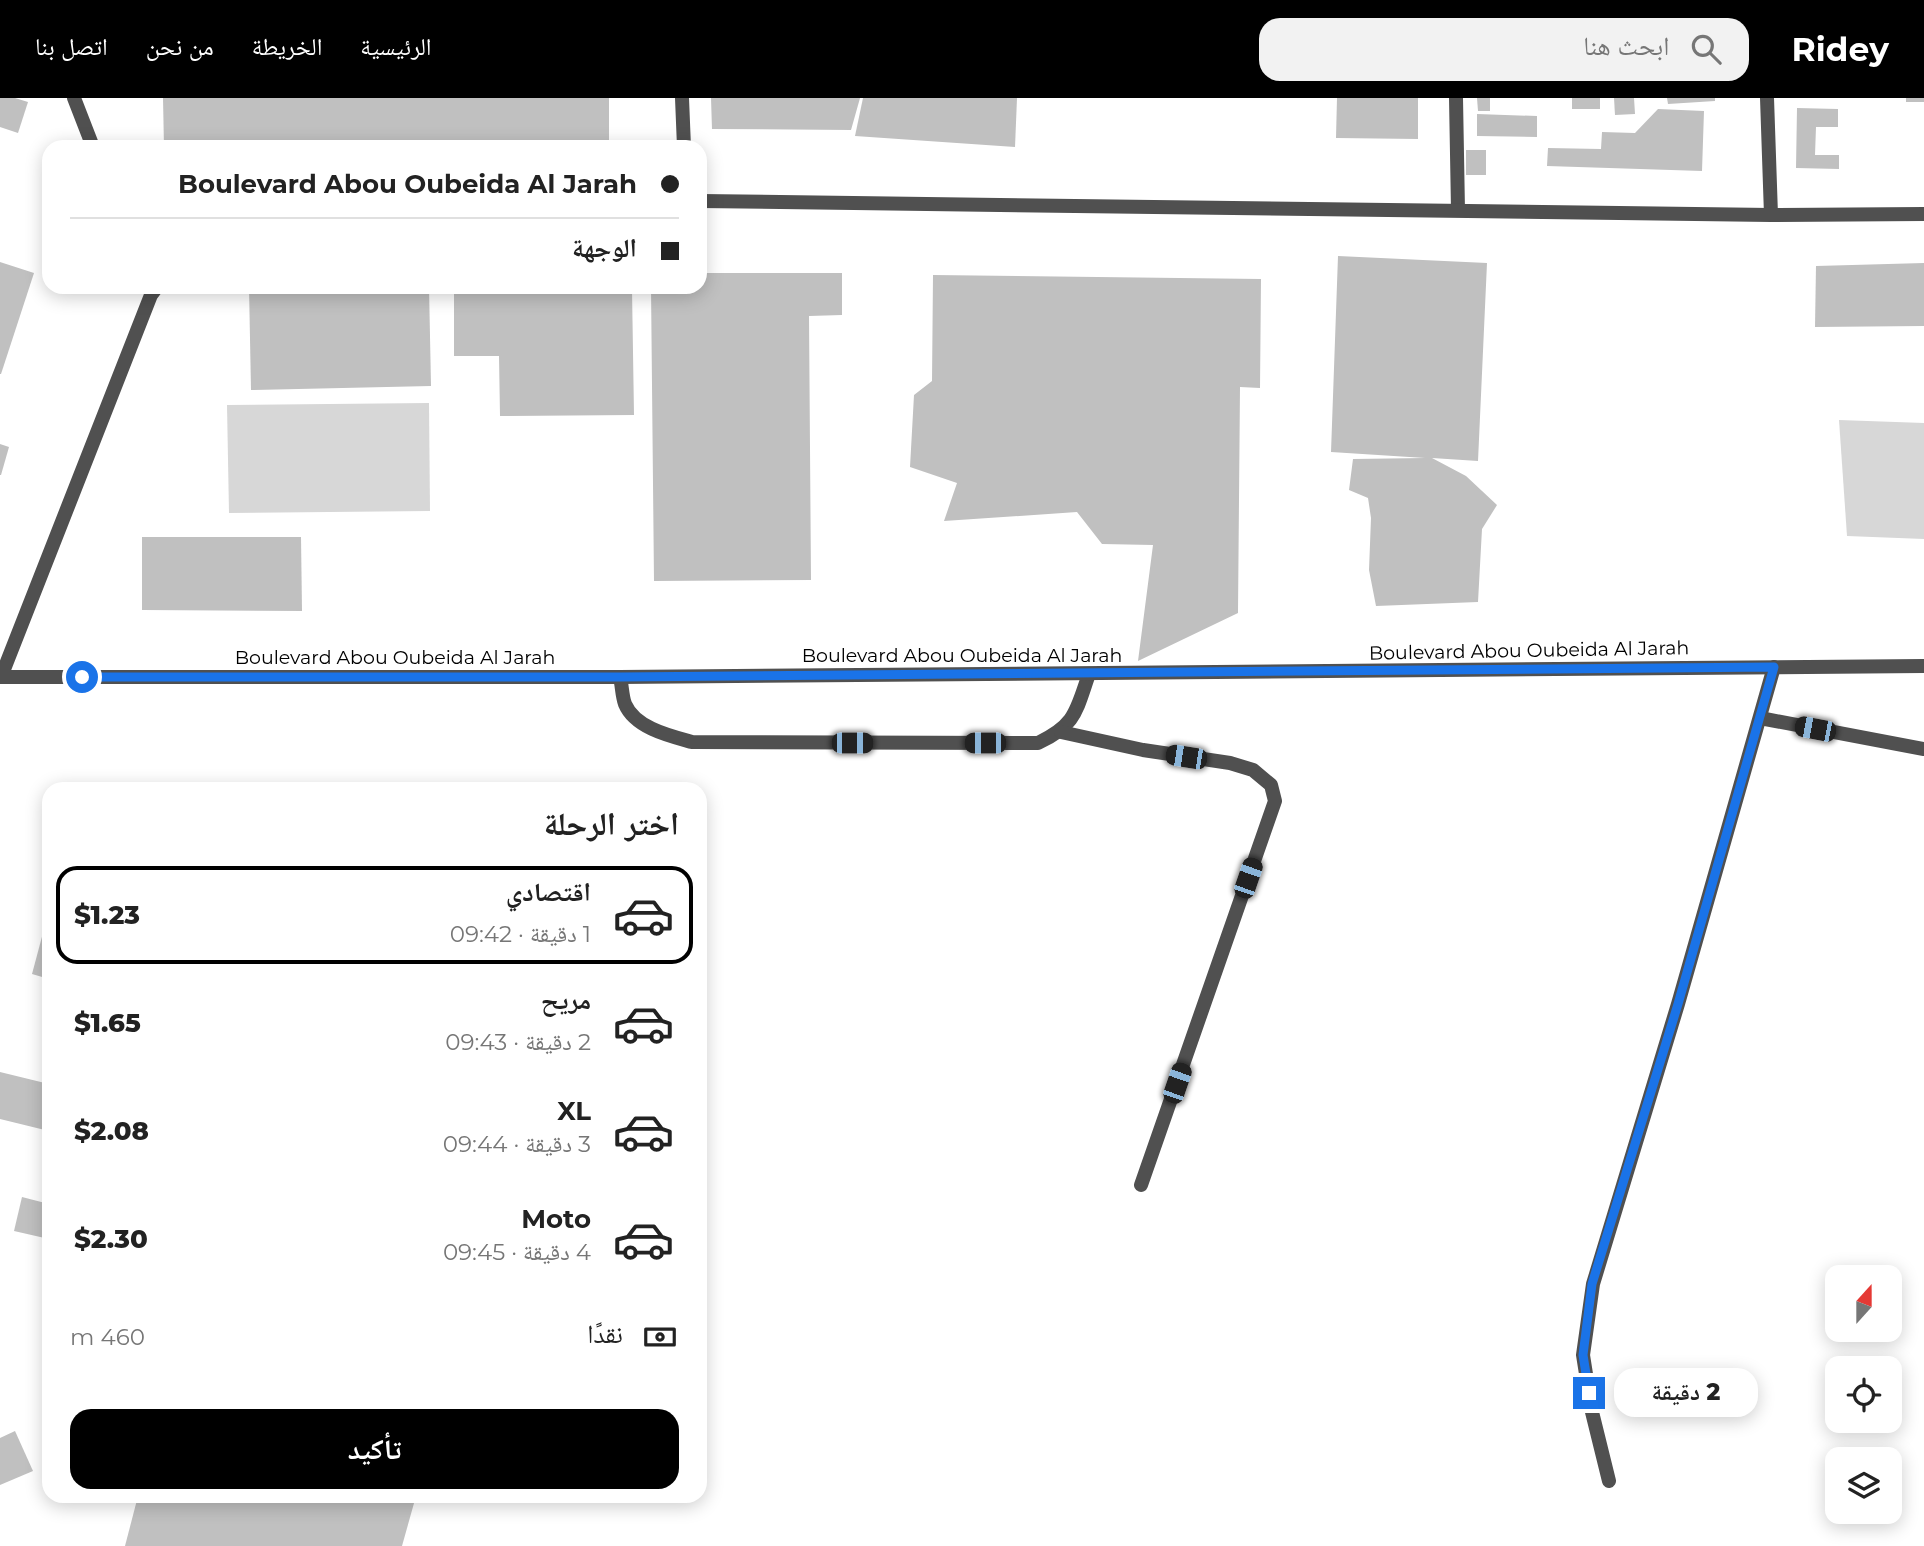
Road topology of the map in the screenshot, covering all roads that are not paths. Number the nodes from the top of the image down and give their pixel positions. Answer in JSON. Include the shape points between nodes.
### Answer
{"nodes":[{"id":1,"x":74,"y":98,"type":"edge"},
{"id":2,"x":682,"y":98,"type":"edge"},
{"id":3,"x":1456,"y":98,"type":"edge"},
{"id":4,"x":1767,"y":98,"type":"edge"},
{"id":5,"x":90,"y":140,"type":"edge"},
{"id":6,"x":684,"y":140,"type":"edge"},
{"id":7,"x":707,"y":201,"type":"edge"},
{"id":8,"x":1458,"y":210,"type":"junction"},
{"id":9,"x":1924,"y":214,"type":"edge"},
{"id":10,"x":1771,"y":215,"type":"junction"},
{"id":11,"x":150,"y":294,"type":"edge"},
{"id":12,"x":1924,"y":666,"type":"edge"},
{"id":13,"x":1774,"y":667,"type":"junction"},
{"id":14,"x":1089,"y":674,"type":"junction"},
{"id":15,"x":0,"y":677,"type":"edge"},
{"id":16,"x":620,"y":677,"type":"junction"},
{"id":17,"x":1760,"y":718,"type":"junction"},
{"id":18,"x":1061,"y":732,"type":"junction"},
{"id":19,"x":1924,"y":749,"type":"edge"},
{"id":20,"x":1141,"y":1185,"type":"dead end"},
{"id":21,"x":1609,"y":1481,"type":"dead end"}],
"edges":[{"from":1,"to":5,"type":"street"},
{"from":2,"to":6,"type":"street"},
{"from":3,"to":8,"type":"street"},
{"from":4,"to":10,"type":"street"},
{"from":7,"to":8,"type":"street"},
{"from":8,"to":10,"type":"street"},
{"from":9,"to":10,"type":"street"},
{"from":11,"to":15,"type":"street"},
{"from":12,"to":13,"type":"street","name":"Boulevard Abou Oubeida Al Jarah"},
{"from":13,"to":14,"type":"street","name":"Boulevard Abou Oubeida Al Jarah"},
{"from":13,"to":17,"type":"street"},
{"from":14,"to":16,"type":"street","name":"Boulevard Abou Oubeida Al Jarah"},
{"from":14,"to":18,"type":"street","via":[[1075,713]]},
{"from":15,"to":16,"type":"street","name":"Boulevard Abou Oubeida Al Jarah"},
{"from":16,"to":18,"type":"street","via":[[625,706],[639,721],[661,734],[692,742],[1038,743]]},
{"from":17,"to":19,"type":"street"},
{"from":17,"to":21,"type":"street","via":[[1592,1284],[1583,1355],[1591,1412]]},
{"from":18,"to":20,"type":"street","via":[[1253,770],[1271,785],[1275,802]]}]}
